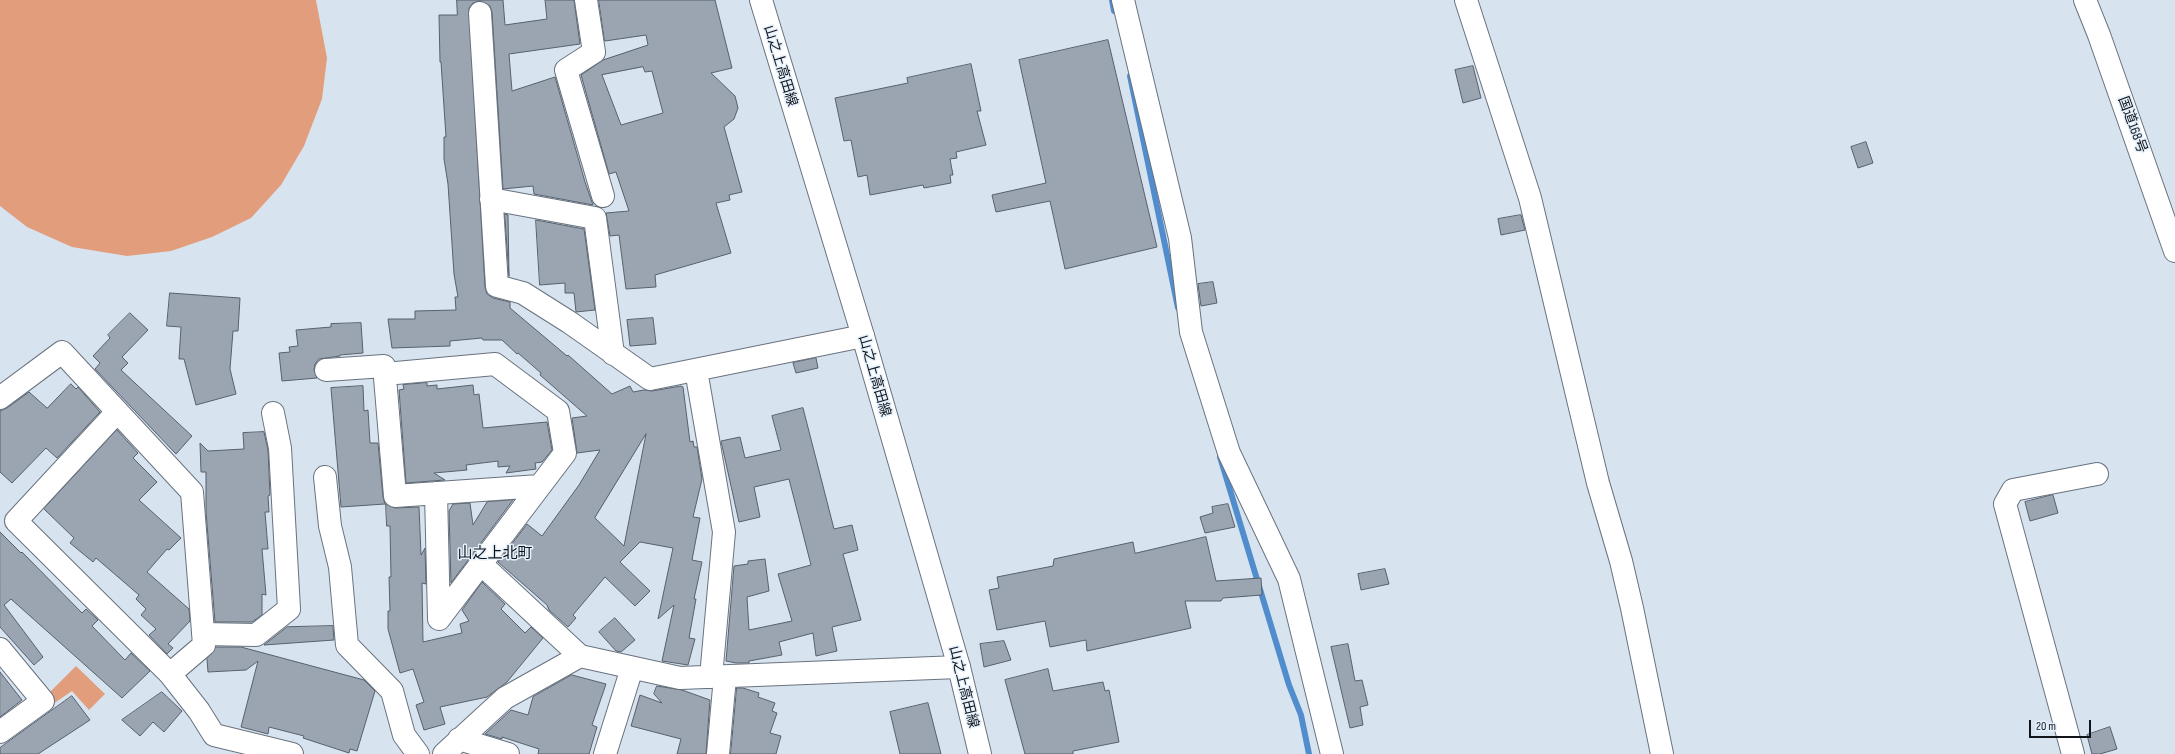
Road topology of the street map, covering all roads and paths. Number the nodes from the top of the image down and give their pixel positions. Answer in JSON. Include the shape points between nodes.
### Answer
{"nodes":[{"id":1,"x":586,"y":0,"type":"edge"},
{"id":2,"x":761,"y":0,"type":"edge"},
{"id":3,"x":1123,"y":0,"type":"edge"},
{"id":4,"x":1466,"y":0,"type":"edge"},
{"id":5,"x":2085,"y":0,"type":"edge"},
{"id":6,"x":480,"y":13,"type":"dead end"},
{"id":7,"x":603,"y":196,"type":"dead end"},
{"id":8,"x":491,"y":199,"type":"junction"},
{"id":9,"x":2175,"y":251,"type":"edge"},
{"id":10,"x":863,"y":336,"type":"junction"},
{"id":11,"x":613,"y":354,"type":"junction"},
{"id":12,"x":326,"y":370,"type":"dead end"},
{"id":13,"x":696,"y":370,"type":"junction"},
{"id":14,"x":385,"y":374,"type":"junction"},
{"id":15,"x":0,"y":398,"type":"edge"},
{"id":16,"x":117,"y":412,"type":"junction"},
{"id":17,"x":273,"y":413,"type":"dead end"},
{"id":18,"x":2097,"y":474,"type":"dead end"},
{"id":19,"x":325,"y":477,"type":"dead end"},
{"id":20,"x":540,"y":486,"type":"junction"},
{"id":21,"x":436,"y":493,"type":"junction"},
{"id":22,"x":481,"y":564,"type":"junction"},
{"id":23,"x":203,"y":634,"type":"junction"},
{"id":24,"x":0,"y":649,"type":"edge"},
{"id":25,"x":580,"y":656,"type":"junction"},
{"id":26,"x":959,"y":667,"type":"junction"},
{"id":27,"x":632,"y":668,"type":"junction"},
{"id":28,"x":170,"y":674,"type":"junction"},
{"id":29,"x":718,"y":677,"type":"junction"},
{"id":30,"x":0,"y":732,"type":"edge"},
{"id":31,"x":452,"y":747,"type":"edge"},
{"id":32,"x":292,"y":754,"type":"edge"},
{"id":33,"x":418,"y":754,"type":"edge"},
{"id":34,"x":508,"y":754,"type":"edge"},
{"id":35,"x":605,"y":754,"type":"edge"},
{"id":36,"x":718,"y":754,"type":"edge"},
{"id":37,"x":980,"y":754,"type":"edge"},
{"id":38,"x":1332,"y":754,"type":"edge"},
{"id":39,"x":1662,"y":754,"type":"edge"},
{"id":40,"x":2073,"y":754,"type":"edge"}],
"edges":[{"from":1,"to":7,"type":"main road","via":[[594,52],[566,70]]},
{"from":2,"to":10,"type":"main road","name":"山之上高田線"},
{"from":3,"to":38,"type":"main road","via":[[1180,238],[1191,332],[1229,453],[1288,579]]},
{"from":4,"to":39,"type":"main road","via":[[1530,198],[1598,483],[1629,592]]},
{"from":5,"to":9,"type":"main road","name":"国道168号"},
{"from":6,"to":8,"type":"main road"},
{"from":8,"to":11,"type":"main road","via":[[497,286],[523,293]]},
{"from":8,"to":11,"type":"main road","via":[[595,218]]},
{"from":10,"to":13,"type":"main road"},
{"from":10,"to":26,"type":"main road","name":"山之上高田線"},
{"from":11,"to":13,"type":"main road","via":[[650,379]]},
{"from":12,"to":14,"type":"main road","via":[[384,366]]},
{"from":13,"to":29,"type":"main road","via":[[724,532]]},
{"from":14,"to":20,"type":"main road","via":[[495,364],[558,411],[565,452]]},
{"from":14,"to":21,"type":"main road","via":[[395,496]]},
{"from":15,"to":16,"type":"main road","via":[[62,352]]},
{"from":16,"to":23,"type":"main road","via":[[192,492]]},
{"from":16,"to":28,"type":"main road","via":[[16,521]]},
{"from":17,"to":23,"type":"main road","via":[[280,448],[289,609],[256,634]]},
{"from":18,"to":40,"type":"main road","via":[[2013,490],[2005,504]]},
{"from":19,"to":33,"type":"main road","via":[[330,526],[340,567],[347,646],[392,691],[404,735]]},
{"from":20,"to":21,"type":"main road"},
{"from":20,"to":22,"type":"main road"},
{"from":21,"to":22,"type":"main road","via":[[439,619]]},
{"from":22,"to":25,"type":"main road"},
{"from":23,"to":28,"type":"main road","via":[[204,645]]},
{"from":24,"to":30,"type":"main road","via":[[43,701]]},
{"from":25,"to":27,"type":"main road"},
{"from":25,"to":31,"type":"main road","via":[[505,698]]},
{"from":26,"to":29,"type":"main road"},
{"from":26,"to":37,"type":"main road","name":"山之上高田線"},
{"from":27,"to":29,"type":"main road","via":[[680,678]]},
{"from":27,"to":35,"type":"main road"},
{"from":28,"to":32,"type":"main road","via":[[214,735]]},
{"from":29,"to":36,"type":"main road"},
{"from":31,"to":34,"type":"main road"}]}
